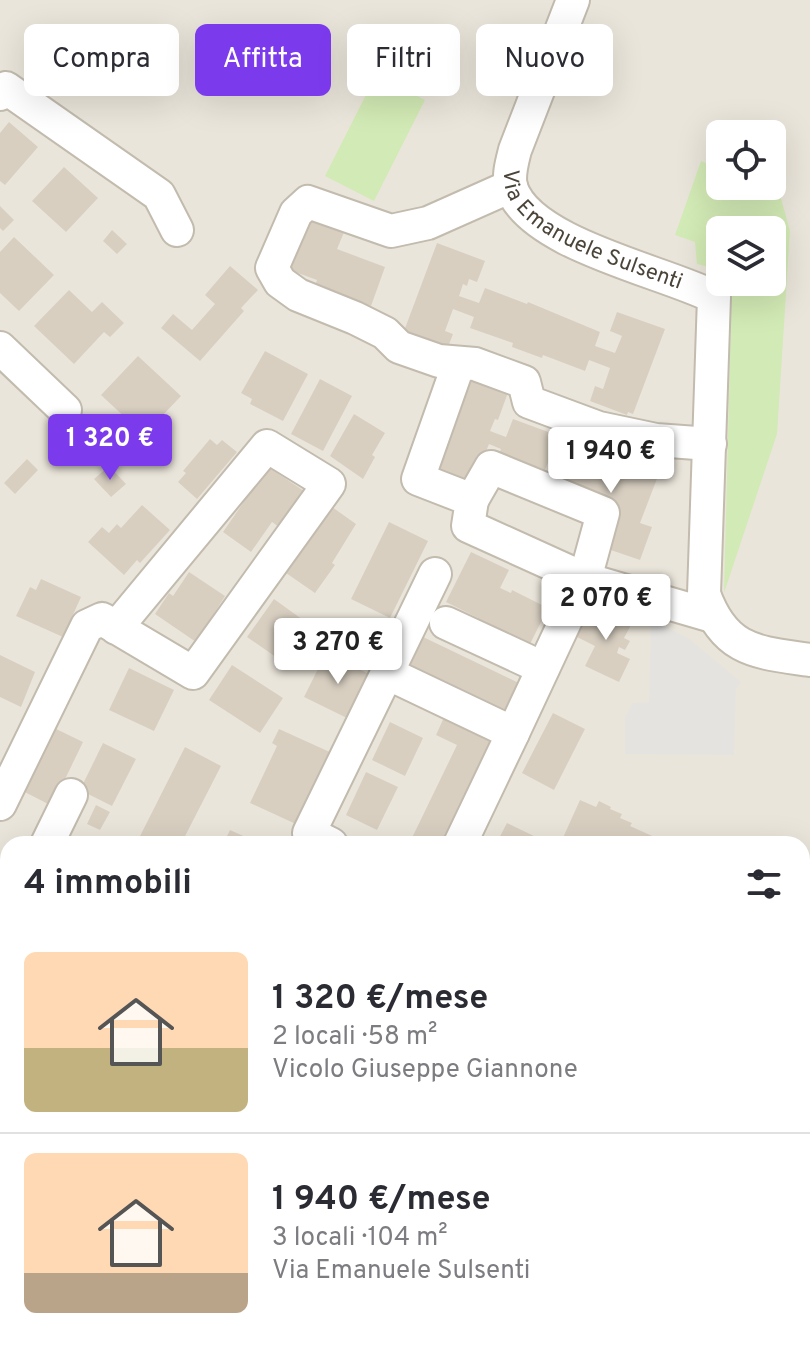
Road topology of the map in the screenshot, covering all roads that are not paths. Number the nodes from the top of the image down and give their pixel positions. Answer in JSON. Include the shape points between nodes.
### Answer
{"nodes":[{"id":1,"x":573,"y":0,"type":"edge"},
{"id":2,"x":0,"y":94,"type":"edge"},
{"id":3,"x":511,"y":186,"type":"junction"},
{"id":4,"x":177,"y":230,"type":"dead end"},
{"id":5,"x":0,"y":348,"type":"edge"},
{"id":6,"x":459,"y":363,"type":"junction"},
{"id":7,"x":65,"y":410,"type":"dead end"},
{"id":8,"x":710,"y":444,"type":"junction"},
{"id":9,"x":472,"y":500,"type":"junction"},
{"id":10,"x":435,"y":574,"type":"dead end"},
{"id":11,"x":585,"y":579,"type":"junction"},
{"id":12,"x":712,"y":616,"type":"junction"},
{"id":13,"x":446,"y":623,"type":"dead end"},
{"id":14,"x":116,"y":628,"type":"junction"},
{"id":15,"x":810,"y":660,"type":"edge"},
{"id":16,"x":543,"y":668,"type":"junction"},
{"id":17,"x":387,"y":673,"type":"junction"},
{"id":18,"x":513,"y":733,"type":"junction"},
{"id":19,"x":71,"y":795,"type":"dead end"},
{"id":20,"x":0,"y":804,"type":"edge"},
{"id":21,"x":51,"y":836,"type":"edge"},
{"id":22,"x":315,"y":836,"type":"edge"},
{"id":23,"x":464,"y":836,"type":"edge"}],
"edges":[{"from":1,"to":3,"type":"street","name":"Via Emanuele Sulsenti","via":[[515,150]]},
{"from":2,"to":4,"type":"street","via":[[6,88],[159,195]]},
{"from":3,"to":6,"type":"street","via":[[428,223],[391,231],[308,202],[296,213],[272,268],[298,295],[385,333],[399,347]]},
{"from":3,"to":8,"type":"street","name":"Via Emanuele Sulsenti","via":[[542,225],[575,245],[714,297]]},
{"from":5,"to":7,"type":"street"},
{"from":6,"to":8,"type":"street","via":[[524,382],[529,402],[599,428]]},
{"from":6,"to":9,"type":"street","via":[[418,479]]},
{"from":8,"to":12,"type":"street","name":"Via Emanuele Sulsenti","via":[[704,594]]},
{"from":9,"to":11,"type":"street","via":[[468,526]]},
{"from":9,"to":11,"type":"street","via":[[491,467],[603,513]]},
{"from":10,"to":17,"type":"street"},
{"from":11,"to":12,"type":"street"},
{"from":11,"to":16,"type":"street"},
{"from":12,"to":15,"type":"street","via":[[731,637],[755,651]]},
{"from":13,"to":16,"type":"street"},
{"from":14,"to":14,"type":"street","via":[[193,673],[329,484],[267,446]]},
{"from":14,"to":20,"type":"street","via":[[102,619],[87,626]]},
{"from":16,"to":18,"type":"street"},
{"from":17,"to":18,"type":"street"},
{"from":17,"to":22,"type":"street","via":[[309,833]]},
{"from":18,"to":23,"type":"street"},
{"from":19,"to":21,"type":"street"}]}
